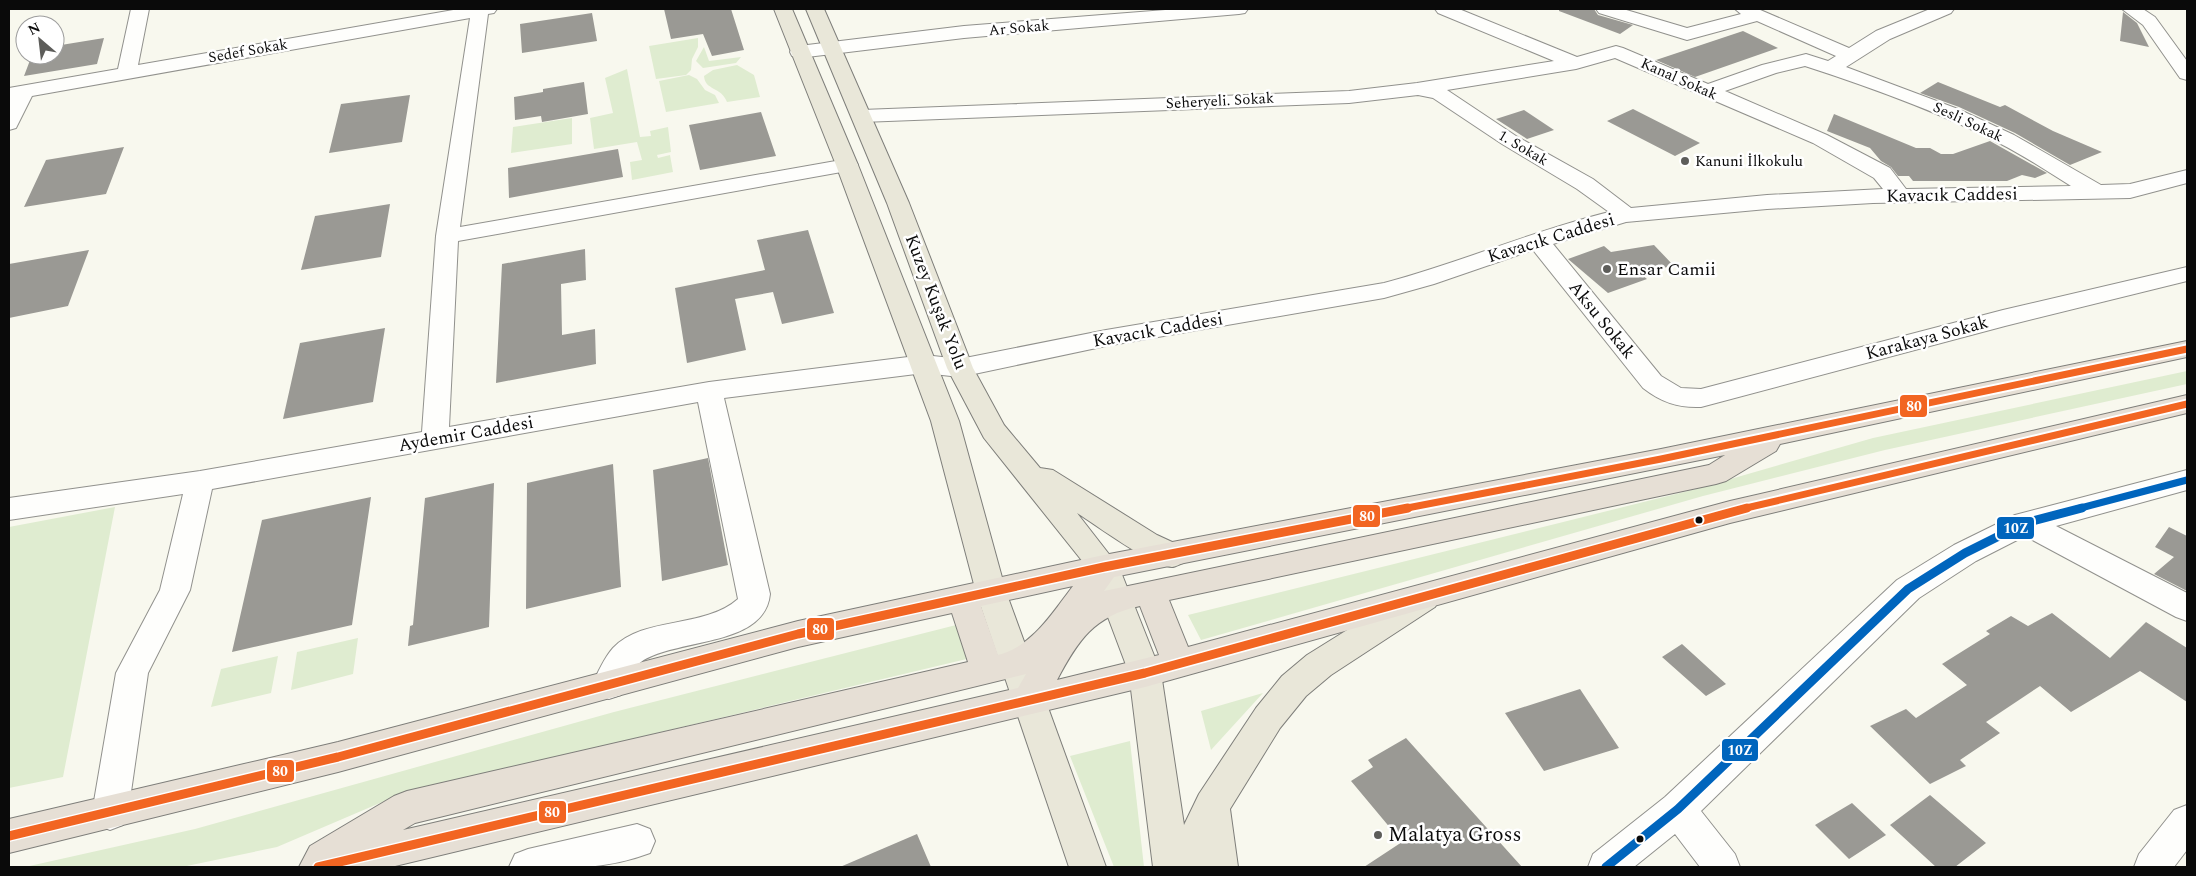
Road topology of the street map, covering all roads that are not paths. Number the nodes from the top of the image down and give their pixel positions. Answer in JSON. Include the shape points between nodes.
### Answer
{"nodes":[{"id":1,"x":140,"y":9,"type":"edge"},
{"id":2,"x":482,"y":9,"type":"edge"},
{"id":3,"x":783,"y":9,"type":"edge"},
{"id":4,"x":815,"y":9,"type":"edge"},
{"id":5,"x":1041,"y":9,"type":"edge"},
{"id":6,"x":1239,"y":9,"type":"edge"},
{"id":7,"x":1444,"y":9,"type":"edge"},
{"id":8,"x":1605,"y":9,"type":"edge"},
{"id":9,"x":1945,"y":9,"type":"edge"},
{"id":10,"x":2131,"y":9,"type":"edge"},
{"id":11,"x":1202,"y":10,"type":"edge"},
{"id":12,"x":1751,"y":12,"type":"edge"},
{"id":13,"x":1059,"y":25,"type":"junction"},
{"id":14,"x":833,"y":47,"type":"junction"},
{"id":15,"x":799,"y":52,"type":"junction"},
{"id":16,"x":1849,"y":55,"type":"junction"},
{"id":17,"x":1576,"y":63,"type":"junction"},
{"id":18,"x":1829,"y":69,"type":"junction"},
{"id":19,"x":127,"y":72,"type":"junction"},
{"id":20,"x":2187,"y":74,"type":"edge"},
{"id":21,"x":1417,"y":89,"type":"junction"},
{"id":22,"x":1708,"y":91,"type":"junction"},
{"id":23,"x":16,"y":92,"type":"edge"},
{"id":24,"x":862,"y":116,"type":"junction"},
{"id":25,"x":9,"y":124,"type":"edge"},
{"id":26,"x":847,"y":165,"type":"junction"},
{"id":27,"x":2187,"y":176,"type":"edge"},
{"id":28,"x":2098,"y":192,"type":"junction"},
{"id":29,"x":1901,"y":196,"type":"junction"},
{"id":30,"x":1626,"y":215,"type":"junction"},
{"id":31,"x":447,"y":236,"type":"junction"},
{"id":32,"x":1539,"y":242,"type":"junction"},
{"id":33,"x":2187,"y":274,"type":"edge"},
{"id":34,"x":2187,"y":349,"type":"edge"},
{"id":35,"x":924,"y":364,"type":"junction"},
{"id":36,"x":960,"y":368,"type":"junction"},
{"id":37,"x":709,"y":391,"type":"junction"},
{"id":38,"x":1668,"y":394,"type":"joint"},
{"id":39,"x":2187,"y":404,"type":"edge"},
{"id":40,"x":1785,"y":433,"type":"junction"},
{"id":41,"x":435,"y":440,"type":"junction"},
{"id":42,"x":1016,"y":458,"type":"junction"},
{"id":43,"x":2187,"y":480,"type":"edge"},
{"id":44,"x":200,"y":482,"type":"junction"},
{"id":45,"x":9,"y":509,"type":"edge"},
{"id":46,"x":2024,"y":523,"type":"junction"},
{"id":47,"x":1172,"y":555,"type":"junction"},
{"id":48,"x":1104,"y":567,"type":"junction"},
{"id":49,"x":1150,"y":592,"type":"junction"},
{"id":50,"x":977,"y":595,"type":"junction"},
{"id":51,"x":1427,"y":596,"type":"junction"},
{"id":52,"x":1116,"y":599,"type":"junction"},
{"id":53,"x":2187,"y":608,"type":"edge"},
{"id":54,"x":1179,"y":664,"type":"junction"},
{"id":55,"x":1001,"y":667,"type":"junction"},
{"id":56,"x":1145,"y":673,"type":"junction"},
{"id":57,"x":609,"y":685,"type":"junction"},
{"id":58,"x":1029,"y":700,"type":"junction"},
{"id":59,"x":1212,"y":806,"type":"junction"},
{"id":60,"x":1678,"y":809,"type":"junction"},
{"id":61,"x":110,"y":813,"type":"junction"},
{"id":62,"x":2187,"y":822,"type":"edge"},
{"id":63,"x":9,"y":836,"type":"edge"},
{"id":64,"x":637,"y":841,"type":"dead end"},
{"id":65,"x":308,"y":867,"type":"edge"},
{"id":66,"x":318,"y":867,"type":"edge"},
{"id":67,"x":528,"y":867,"type":"edge"},
{"id":68,"x":1088,"y":867,"type":"edge"},
{"id":69,"x":1171,"y":867,"type":"edge"},
{"id":70,"x":1182,"y":867,"type":"edge"},
{"id":71,"x":1220,"y":867,"type":"edge"},
{"id":72,"x":1606,"y":867,"type":"edge"},
{"id":73,"x":1722,"y":867,"type":"edge"},
{"id":74,"x":2152,"y":867,"type":"edge"}],
"edges":[{"from":1,"to":19,"type":"street"},
{"from":2,"to":19,"type":"street","name":"Sedef Sokak"},
{"from":2,"to":31,"type":"street"},
{"from":3,"to":15,"type":"main road","name":"Kuzey Kuşak Yolu"},
{"from":4,"to":14,"type":"main road","name":"Kuzey Kuşak Yolu"},
{"from":5,"to":13,"type":"street"},
{"from":6,"to":11,"type":"street","name":"Ar Sokak"},
{"from":7,"to":17,"type":"street"},
{"from":8,"to":12,"type":"street","via":[[1687,34]]},
{"from":9,"to":16,"type":"street","via":[[1884,35]]},
{"from":10,"to":20,"type":"street","via":[[2149,21]]},
{"from":11,"to":13,"type":"street","name":"Ar Sokak"},
{"from":12,"to":16,"type":"street"},
{"from":13,"to":14,"type":"street","name":"Ar Sokak"},
{"from":14,"to":15,"type":"street","name":"Ar Sokak"},
{"from":14,"to":24,"type":"main road","name":"Kuzey Kuşak Yolu"},
{"from":15,"to":26,"type":"main road","name":"Kuzey Kuşak Yolu"},
{"from":16,"to":18,"type":"street"},
{"from":17,"to":21,"type":"street","name":"Seheryeli. Sokak"},
{"from":17,"to":22,"type":"street","name":"Kanal Sokak","via":[[1616,52]]},
{"from":18,"to":22,"type":"street","name":"Sesli Sokak","via":[[1806,60],[1769,69]]},
{"from":18,"to":28,"type":"street","name":"Sesli Sokak","via":[[1876,83],[1951,113],[2007,140]]},
{"from":19,"to":23,"type":"street","name":"Sedef Sokak"},
{"from":21,"to":24,"type":"street","name":"Seheryeli. Sokak","via":[[1349,97]]},
{"from":21,"to":30,"type":"street","name":"1. Sokak","via":[[1440,94],[1509,140],[1585,184]]},
{"from":22,"to":29,"type":"street","name":"Kanal Sokak","via":[[1820,139],[1867,164],[1882,173]]},
{"from":23,"to":25,"type":"street"},
{"from":24,"to":36,"type":"main road","name":"Kuzey Kuşak Yolu"},
{"from":26,"to":31,"type":"street"},
{"from":26,"to":35,"type":"main road","name":"Kuzey Kuşak Yolu"},
{"from":27,"to":28,"type":"street","name":"Kavacık Caddesi","via":[[2130,191]]},
{"from":28,"to":29,"type":"street","name":"Kavacık Caddesi"},
{"from":29,"to":30,"type":"street","name":"Kavacık Caddesi","via":[[1821,199]]},
{"from":30,"to":32,"type":"street","name":"Kavacık Caddesi","via":[[1585,225]]},
{"from":31,"to":41,"type":"street"},
{"from":32,"to":36,"type":"street","name":"Kavacık Caddesi","via":[[1384,290],[1106,338]]},
{"from":32,"to":38,"type":"street","name":"Aksu Sokak","via":[[1652,382]]},
{"from":33,"to":38,"type":"street","name":"Karakaya Sokak","via":[[2003,318],[1701,398],[1683,399]]},
{"from":34,"to":40,"type":"highway"},
{"from":35,"to":36,"type":"street","name":"Kavacık Caddesi"},
{"from":35,"to":37,"type":"street","name":"Aydemir Caddesi"},
{"from":35,"to":50,"type":"main road","name":"Kuzey Kuşak Yolu","via":[[945,421]]},
{"from":36,"to":42,"type":"main road","name":"Kuzey Kuşak Yolu","via":[[994,431]]},
{"from":37,"to":41,"type":"street","name":"Aydemir Caddesi"},
{"from":37,"to":57,"type":"street","via":[[754,594],[753,604],[737,618],[630,652],[621,660]]},
{"from":39,"to":51,"type":"highway","via":[[1730,512]]},
{"from":40,"to":47,"type":"highway"},
{"from":40,"to":49,"type":"highway","via":[[1716,474]]},
{"from":41,"to":44,"type":"street","name":"Aydemir Caddesi"},
{"from":42,"to":47,"type":"main road","via":[[1105,518]]},
{"from":42,"to":48,"type":"main road","name":"Kuzey Kuşak Yolu"},
{"from":43,"to":46,"type":"street"},
{"from":44,"to":45,"type":"street","name":"Aydemir Caddesi"},
{"from":44,"to":61,"type":"street","via":[[174,590],[132,673]]},
{"from":46,"to":53,"type":"street"},
{"from":46,"to":60,"type":"street","via":[[1965,553],[1908,590]]},
{"from":47,"to":48,"type":"highway"},
{"from":48,"to":50,"type":"highway"},
{"from":48,"to":52,"type":"main road","name":"Kuzey Kuşak Yolu"},
{"from":48,"to":55,"type":"highway","via":[[1053,637]]},
{"from":49,"to":52,"type":"highway"},
{"from":49,"to":54,"type":"highway"},
{"from":50,"to":55,"type":"main road","name":"Kuzey Kuşak Yolu"},
{"from":50,"to":57,"type":"highway","via":[[798,634]]},
{"from":51,"to":54,"type":"highway"},
{"from":51,"to":59,"type":"main road","via":[[1319,665],[1294,686],[1268,718]]},
{"from":52,"to":56,"type":"main road","name":"Kuzey Kuşak Yolu"},
{"from":52,"to":58,"type":"highway","via":[[1077,621],[1062,640]]},
{"from":54,"to":56,"type":"highway"},
{"from":55,"to":58,"type":"main road","name":"Kuzey Kuşak Yolu"},
{"from":55,"to":65,"type":"highway","via":[[407,808]]},
{"from":56,"to":58,"type":"highway"},
{"from":56,"to":69,"type":"main road","name":"Kuzey Kuşak Yolu"},
{"from":57,"to":61,"type":"highway"},
{"from":58,"to":66,"type":"highway"},
{"from":58,"to":68,"type":"main road","name":"Kuzey Kuşak Yolu"},
{"from":59,"to":70,"type":"main road"},
{"from":59,"to":71,"type":"main road"},
{"from":60,"to":72,"type":"street"},
{"from":60,"to":73,"type":"street"},
{"from":61,"to":63,"type":"highway"},
{"from":62,"to":74,"type":"street"},
{"from":64,"to":67,"type":"street"}]}
